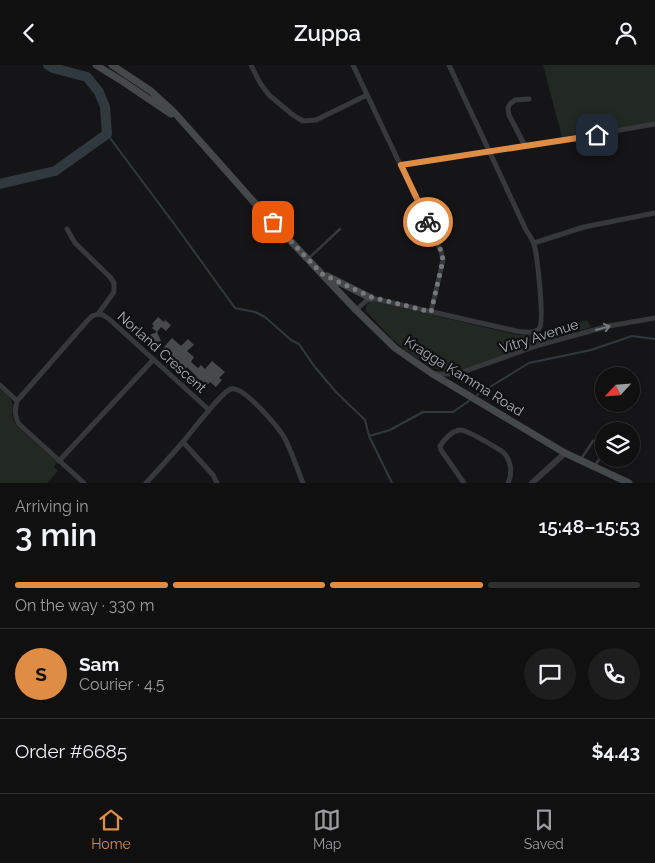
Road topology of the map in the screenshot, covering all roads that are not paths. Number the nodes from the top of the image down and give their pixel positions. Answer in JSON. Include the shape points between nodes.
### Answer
{"nodes":[{"id":1,"x":96,"y":65,"type":"edge"},
{"id":2,"x":112,"y":65,"type":"edge"},
{"id":3,"x":252,"y":65,"type":"edge"},
{"id":4,"x":353,"y":65,"type":"edge"},
{"id":5,"x":449,"y":65,"type":"edge"},
{"id":6,"x":367,"y":95,"type":"junction"},
{"id":7,"x":529,"y":99,"type":"dead end"},
{"id":8,"x":655,"y":124,"type":"edge"},
{"id":9,"x":187,"y":127,"type":"junction"},
{"id":10,"x":525,"y":146,"type":"junction"},
{"id":11,"x":489,"y":152,"type":"junction"},
{"id":12,"x":401,"y":165,"type":"junction"},
{"id":13,"x":655,"y":213,"type":"edge"},
{"id":14,"x":67,"y":229,"type":"dead end"},
{"id":15,"x":340,"y":229,"type":"dead end"},
{"id":16,"x":534,"y":243,"type":"junction"},
{"id":17,"x":308,"y":259,"type":"junction"},
{"id":18,"x":322,"y":274,"type":"junction"},
{"id":19,"x":371,"y":297,"type":"junction"},
{"id":20,"x":356,"y":310,"type":"junction"},
{"id":21,"x":431,"y":312,"type":"junction"},
{"id":22,"x":98,"y":314,"type":"junction"},
{"id":23,"x":655,"y":318,"type":"edge"},
{"id":24,"x":153,"y":360,"type":"junction"},
{"id":25,"x":431,"y":373,"type":"junction"},
{"id":26,"x":0,"y":385,"type":"edge"},
{"id":27,"x":17,"y":401,"type":"junction"},
{"id":28,"x":209,"y":410,"type":"junction"},
{"id":29,"x":595,"y":441,"type":"edge"},
{"id":30,"x":183,"y":442,"type":"junction"},
{"id":31,"x":565,"y":453,"type":"junction"},
{"id":32,"x":580,"y":460,"type":"junction"},
{"id":33,"x":60,"y":461,"type":"junction"},
{"id":34,"x":594,"y":467,"type":"joint"},
{"id":35,"x":84,"y":483,"type":"edge"},
{"id":36,"x":146,"y":483,"type":"edge"},
{"id":37,"x":217,"y":483,"type":"edge"},
{"id":38,"x":303,"y":483,"type":"edge"},
{"id":39,"x":464,"y":483,"type":"edge"},
{"id":40,"x":508,"y":483,"type":"edge"},
{"id":41,"x":532,"y":483,"type":"edge"},
{"id":42,"x":629,"y":483,"type":"edge"}],
"edges":[{"from":1,"to":9,"type":"main road","name":"Kragga Kamma Road"},
{"from":2,"to":9,"type":"main road","name":"Kragga Kamma Road","via":[[151,91]]},
{"from":3,"to":6,"type":"street","via":[[269,95],[303,121],[316,120]]},
{"from":4,"to":6,"type":"street"},
{"from":5,"to":11,"type":"street"},
{"from":6,"to":12,"type":"street"},
{"from":7,"to":10,"type":"street","via":[[515,100],[508,108]]},
{"from":8,"to":10,"type":"street"},
{"from":9,"to":17,"type":"main road","name":"Kragga Kamma Road"},
{"from":10,"to":11,"type":"street"},
{"from":11,"to":12,"type":"street"},
{"from":11,"to":16,"type":"street"},
{"from":12,"to":21,"type":"street","via":[[442,255]]},
{"from":13,"to":16,"type":"street","via":[[584,227]]},
{"from":14,"to":22,"type":"street","name":"Norland Crescent","via":[[75,243],[114,283],[114,292]]},
{"from":15,"to":17,"type":"lane"},
{"from":16,"to":21,"type":"street","name":"Vitry Avenue","via":[[542,312],[539,329],[516,331]]},
{"from":17,"to":18,"type":"main road","name":"Kragga Kamma Road"},
{"from":18,"to":19,"type":"main road"},
{"from":18,"to":20,"type":"main road","name":"Kragga Kamma Road"},
{"from":19,"to":20,"type":"street"},
{"from":19,"to":21,"type":"street","name":"Vitry Avenue"},
{"from":20,"to":25,"type":"main road","name":"Kragga Kamma Road","via":[[395,348]]},
{"from":22,"to":24,"type":"street","name":"Norland Crescent","via":[[106,316]]},
{"from":22,"to":27,"type":"street","name":"Norland Crescent","via":[[87,321]]},
{"from":25,"to":23,"type":"street","name":"Vitry Avenue","one_way":true,"via":[[457,374],[548,343],[609,326]]},
{"from":24,"to":28,"type":"street","name":"Norland Crescent"},
{"from":24,"to":33,"type":"street"},
{"from":25,"to":31,"type":"main road","name":"Kragga Kamma Road"},
{"from":26,"to":27,"type":"street"},
{"from":27,"to":33,"type":"street","via":[[15,411],[19,424]]},
{"from":28,"to":30,"type":"street"},
{"from":28,"to":38,"type":"street","via":[[228,390],[241,391],[267,415],[284,437]]},
{"from":29,"to":32,"type":"lane"},
{"from":30,"to":36,"type":"street"},
{"from":30,"to":37,"type":"street"},
{"from":31,"to":32,"type":"main road","name":"Kragga Kamma Road"},
{"from":31,"to":41,"type":"street"},
{"from":32,"to":34,"type":"main road","name":"Kragga Kamma Road"},
{"from":33,"to":35,"type":"street"},
{"from":34,"to":42,"type":"main road","name":"Kragga Kamma Road"},
{"from":39,"to":40,"type":"street","via":[[440,446],[452,433],[460,430],[503,452],[509,461]]}]}
